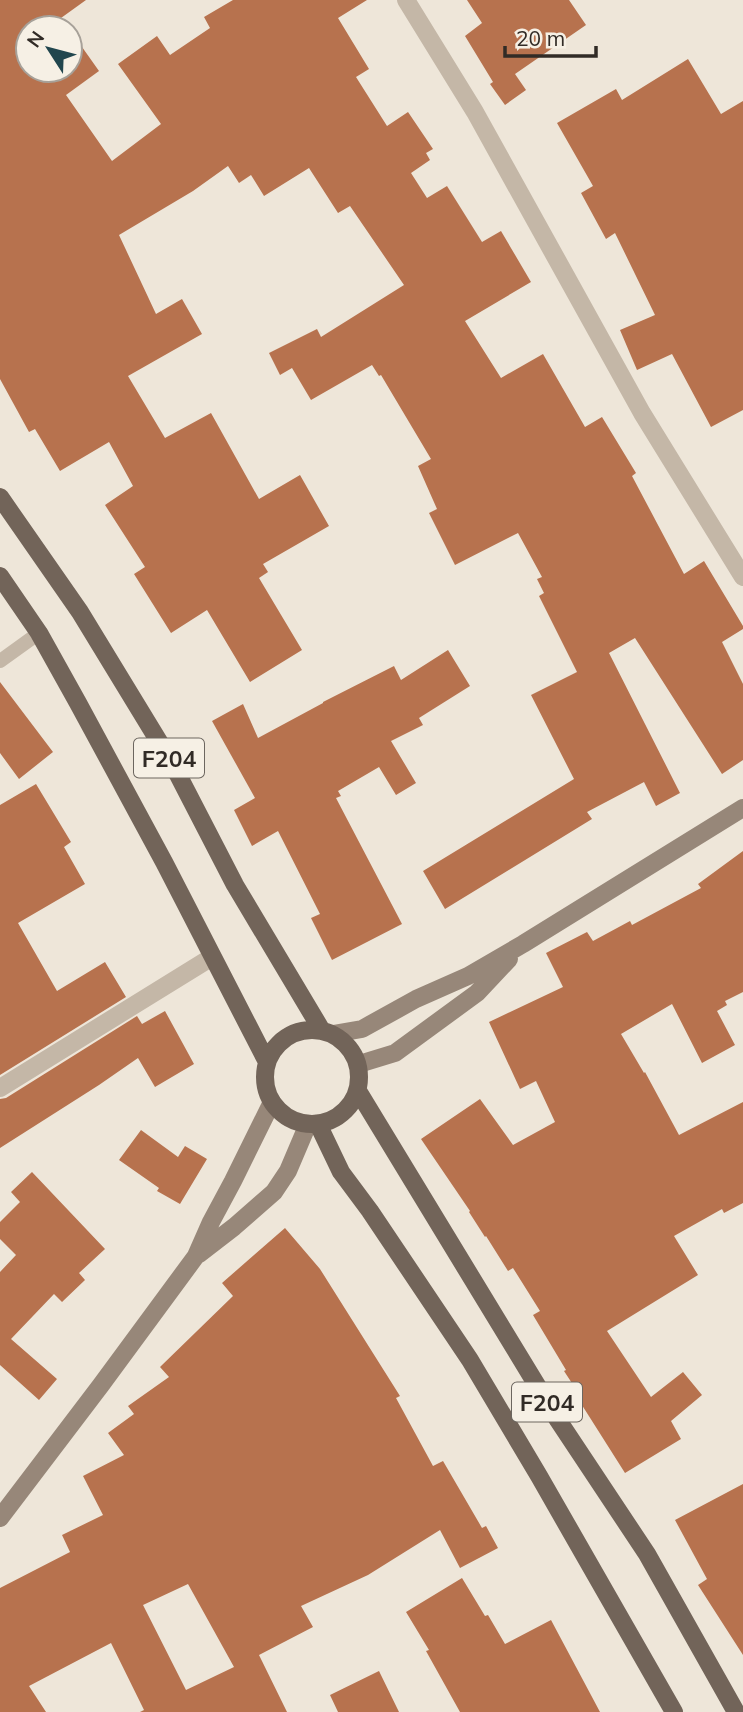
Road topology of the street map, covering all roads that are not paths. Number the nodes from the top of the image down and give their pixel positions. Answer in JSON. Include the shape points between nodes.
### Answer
{"nodes":[{"id":1,"x":406,"y":0,"type":"edge"},
{"id":2,"x":0,"y":497,"type":"edge"},
{"id":3,"x":0,"y":576,"type":"edge"},
{"id":4,"x":743,"y":577,"type":"edge"},
{"id":5,"x":39,"y":633,"type":"junction"},
{"id":6,"x":0,"y":661,"type":"edge"},
{"id":7,"x":743,"y":808,"type":"edge"},
{"id":8,"x":523,"y":944,"type":"junction"},
{"id":9,"x":212,"y":957,"type":"junction"},
{"id":10,"x":327,"y":1032,"type":"junction"},
{"id":11,"x":267,"y":1062,"type":"junction"},
{"id":12,"x":359,"y":1064,"type":"junction"},
{"id":13,"x":0,"y":1088,"type":"edge"},
{"id":14,"x":358,"y":1091,"type":"junction"},
{"id":15,"x":272,"y":1102,"type":"junction"},
{"id":16,"x":313,"y":1124,"type":"junction"},
{"id":17,"x":196,"y":1256,"type":"junction"},
{"id":18,"x":0,"y":1518,"type":"edge"},
{"id":19,"x":674,"y":1712,"type":"edge"},
{"id":20,"x":736,"y":1712,"type":"edge"}],
"edges":[{"from":1,"to":4,"type":"street","via":[[475,112],[642,413]]},
{"from":2,"to":10,"type":"main road","number":"F204","via":[[80,612],[158,739],[235,885]]},
{"from":3,"to":5,"type":"main road","number":"F204"},
{"from":5,"to":6,"type":"lane"},
{"from":5,"to":9,"type":"main road","number":"F204"},
{"from":7,"to":8,"type":"street"},
{"from":8,"to":10,"type":"street","via":[[362,1029]]},
{"from":8,"to":12,"type":"street","via":[[477,993],[395,1053]]},
{"from":9,"to":11,"type":"main road","number":"F204"},
{"from":9,"to":13,"type":"street"},
{"from":10,"to":11,"type":"main road","via":[[294,1033],[282,1040]]},
{"from":10,"to":12,"type":"main road","number":"F204","via":[[345,1041]]},
{"from":11,"to":15,"type":"main road","number":"F204","via":[[266,1089]]},
{"from":12,"to":14,"type":"main road"},
{"from":14,"to":16,"type":"main road","via":[[343,1113]]},
{"from":14,"to":20,"type":"main road","number":"F204","via":[[558,1420],[647,1554]]},
{"from":15,"to":16,"type":"main road","via":[[293,1121]]},
{"from":15,"to":17,"type":"street"},
{"from":16,"to":17,"type":"street","via":[[274,1192]]},
{"from":16,"to":19,"type":"main road","number":"F204","via":[[470,1360]]},
{"from":17,"to":18,"type":"street"}]}
